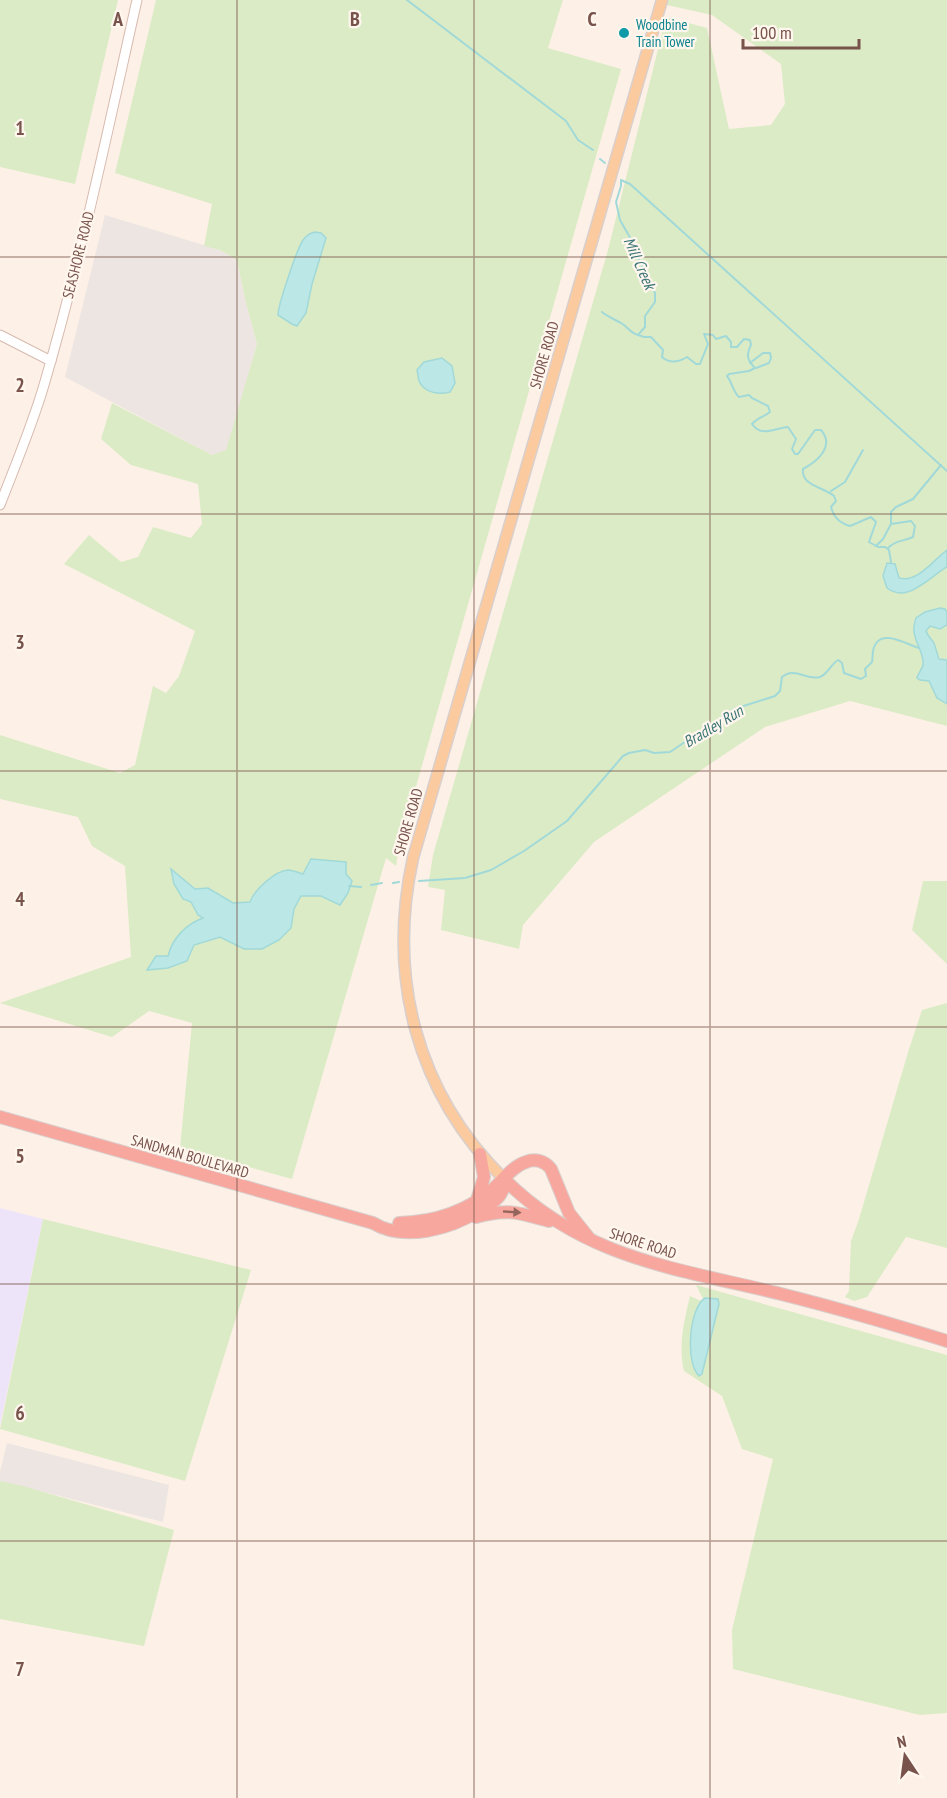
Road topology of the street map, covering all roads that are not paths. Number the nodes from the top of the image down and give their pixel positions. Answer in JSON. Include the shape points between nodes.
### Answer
{"nodes":[{"id":1,"x":137,"y":0,"type":"edge"},
{"id":2,"x":662,"y":0,"type":"edge"},
{"id":3,"x":0,"y":335,"type":"edge"},
{"id":4,"x":51,"y":361,"type":"junction"},
{"id":5,"x":0,"y":505,"type":"edge"},
{"id":6,"x":0,"y":1117,"type":"edge"},
{"id":7,"x":480,"y":1154,"type":"junction"},
{"id":8,"x":504,"y":1179,"type":"junction"},
{"id":9,"x":477,"y":1200,"type":"junction"},
{"id":10,"x":460,"y":1222,"type":"junction"},
{"id":11,"x":373,"y":1223,"type":"junction"},
{"id":12,"x":562,"y":1225,"type":"junction"},
{"id":13,"x":592,"y":1241,"type":"junction"},
{"id":14,"x":947,"y":1341,"type":"edge"}],
"edges":[{"from":1,"to":4,"type":"street","name":"SEASHORE ROAD"},
{"from":2,"to":7,"type":"main road","name":"SHORE ROAD","via":[[408,880],[403,950],[414,1024],[441,1094]]},
{"from":3,"to":4,"type":"street"},
{"from":4,"to":5,"type":"street","name":"SEASHORE ROAD"},
{"from":6,"to":11,"type":"highway","name":"SANDMAN BOULEVARD"},
{"from":7,"to":8,"type":"main road","name":"SHORE ROAD"},
{"from":7,"to":9,"type":"highway","via":[[484,1177]]},
{"from":8,"to":9,"type":"highway","name":"SANDMAN BOULEVARD"},
{"from":8,"to":10,"type":"highway","name":"SANDMAN BOULEVARD","via":[[504,1189],[497,1198]]},
{"from":8,"to":12,"type":"highway","name":"SHORE ROAD"},
{"from":8,"to":13,"type":"highway","via":[[525,1162],[547,1164],[568,1213]]},
{"from":9,"to":11,"type":"highway","name":"SANDMAN BOULEVARD","via":[[434,1219]]},
{"from":10,"to":11,"type":"highway","name":"SANDMAN BOULEVARD","via":[[420,1231],[383,1229]]},
{"from":10,"to":12,"type":"highway","one_way":true,"via":[[507,1211]]},
{"from":12,"to":13,"type":"highway","name":"SHORE ROAD"},
{"from":13,"to":14,"type":"highway","name":"SHORE ROAD","via":[[638,1259],[835,1307]]}]}
